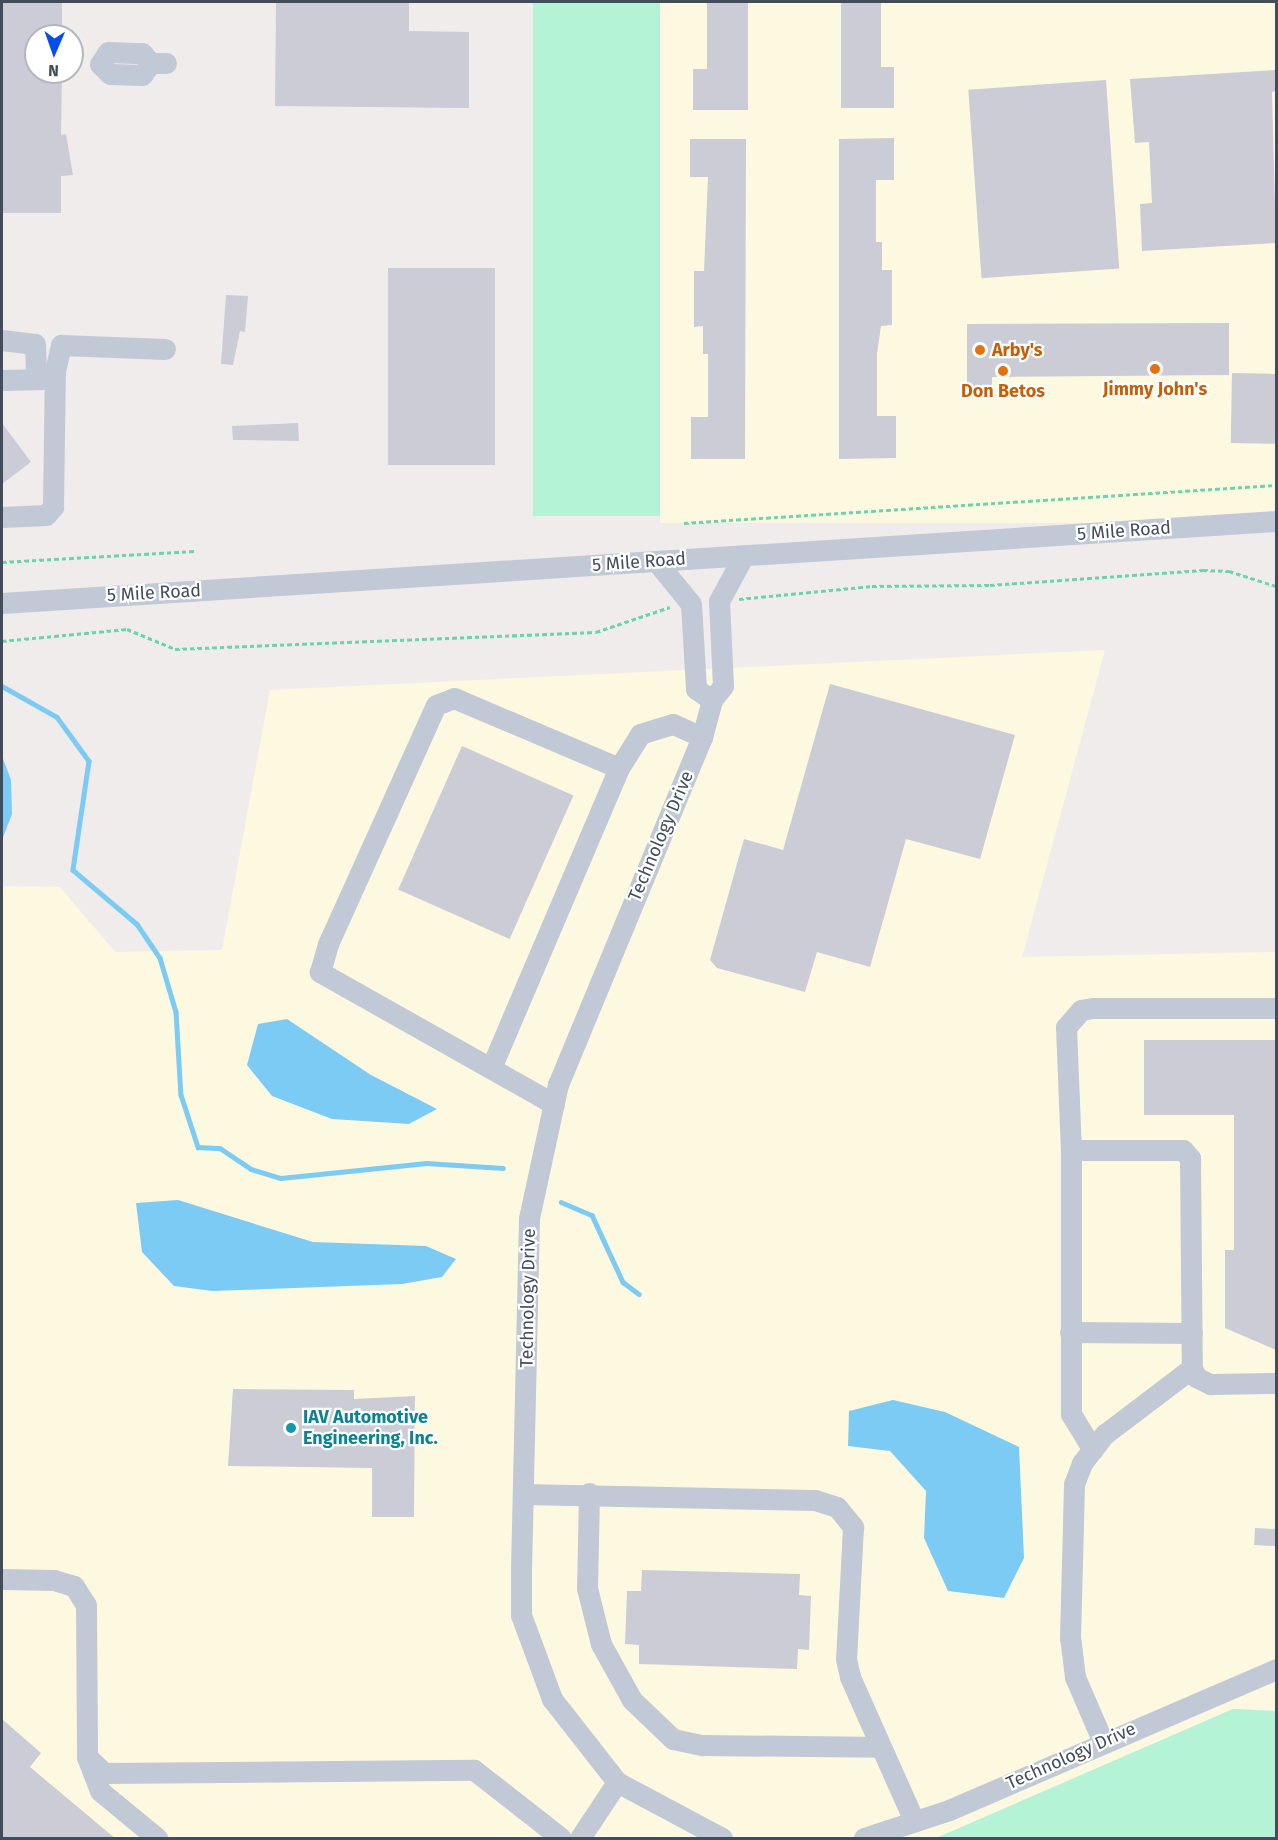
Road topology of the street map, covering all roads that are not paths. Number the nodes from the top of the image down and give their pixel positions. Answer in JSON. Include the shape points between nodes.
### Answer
{"nodes":[{"id":1,"x":158,"y":63,"type":"dead end"},
{"id":2,"x":94,"y":64,"type":"dead end"},
{"id":3,"x":2,"y":340,"type":"edge"},
{"id":4,"x":165,"y":349,"type":"dead end"},
{"id":5,"x":45,"y":379,"type":"junction"},
{"id":6,"x":2,"y":380,"type":"edge"},
{"id":7,"x":2,"y":517,"type":"edge"},
{"id":8,"x":1276,"y":521,"type":"edge"},
{"id":9,"x":744,"y":555,"type":"junction"},
{"id":10,"x":656,"y":561,"type":"junction"},
{"id":11,"x":2,"y":603,"type":"edge"},
{"id":12,"x":712,"y":700,"type":"junction"},
{"id":13,"x":702,"y":737,"type":"junction"},
{"id":14,"x":619,"y":768,"type":"junction"},
{"id":15,"x":1276,"y":1008,"type":"edge"},
{"id":16,"x":491,"y":1068,"type":"junction"},
{"id":17,"x":554,"y":1104,"type":"junction"},
{"id":18,"x":1071,"y":1150,"type":"junction"},
{"id":19,"x":1070,"y":1332,"type":"junction"},
{"id":20,"x":1192,"y":1333,"type":"junction"},
{"id":21,"x":1192,"y":1368,"type":"junction"},
{"id":22,"x":1276,"y":1383,"type":"edge"},
{"id":23,"x":1093,"y":1450,"type":"junction"},
{"id":24,"x":589,"y":1492,"type":"junction"},
{"id":25,"x":523,"y":1494,"type":"junction"},
{"id":26,"x":2,"y":1579,"type":"edge"},
{"id":27,"x":1276,"y":1669,"type":"edge"},
{"id":28,"x":1103,"y":1742,"type":"junction"},
{"id":29,"x":882,"y":1747,"type":"junction"},
{"id":30,"x":87,"y":1756,"type":"junction"},
{"id":31,"x":617,"y":1782,"type":"junction"},
{"id":32,"x":914,"y":1821,"type":"junction"},
{"id":33,"x":157,"y":1839,"type":"edge"},
{"id":34,"x":561,"y":1839,"type":"edge"},
{"id":35,"x":580,"y":1839,"type":"edge"},
{"id":36,"x":722,"y":1839,"type":"edge"},
{"id":37,"x":864,"y":1839,"type":"edge"}],
"edges":[{"from":1,"to":2,"type":"street","via":[[142,53],[108,52]]},
{"from":3,"to":5,"type":"street","via":[[34,344]]},
{"from":4,"to":5,"type":"street","via":[[61,345]]},
{"from":5,"to":6,"type":"street"},
{"from":5,"to":7,"type":"street","via":[[53,507],[46,515]]},
{"from":8,"to":9,"type":"street","name":"5 Mile Road"},
{"from":9,"to":10,"type":"street","name":"5 Mile Road"},
{"from":9,"to":12,"type":"street","name":"Technology Drive","via":[[719,601],[723,686]]},
{"from":10,"to":11,"type":"street","name":"5 Mile Road"},
{"from":10,"to":12,"type":"street","via":[[691,604],[696,689]]},
{"from":12,"to":13,"type":"street","name":"Technology Drive"},
{"from":13,"to":14,"type":"street","via":[[673,724],[640,734]]},
{"from":13,"to":17,"type":"street","name":"Technology Drive"},
{"from":14,"to":16,"type":"street"},
{"from":14,"to":16,"type":"street","via":[[454,698],[436,705],[328,944],[320,972]]},
{"from":15,"to":18,"type":"street","via":[[1081,1010],[1066,1027]]},
{"from":16,"to":17,"type":"street"},
{"from":17,"to":25,"type":"street","name":"Technology Drive","via":[[529,1218]]},
{"from":18,"to":19,"type":"street"},
{"from":18,"to":20,"type":"street","via":[[1188,1153]]},
{"from":19,"to":20,"type":"street"},
{"from":19,"to":23,"type":"street","via":[[1071,1414]]},
{"from":20,"to":21,"type":"street"},
{"from":21,"to":22,"type":"street","via":[[1210,1384]]},
{"from":21,"to":23,"type":"street"},
{"from":23,"to":28,"type":"street","via":[[1082,1464],[1071,1510],[1070,1638],[1075,1677]]},
{"from":24,"to":25,"type":"street"},
{"from":24,"to":29,"type":"street","via":[[587,1588],[600,1644],[632,1700],[673,1739],[713,1746]]},
{"from":24,"to":29,"type":"street","via":[[815,1500],[837,1506],[853,1527],[846,1659]]},
{"from":25,"to":31,"type":"street","name":"Technology Drive","via":[[521,1615],[552,1699]]},
{"from":26,"to":30,"type":"street","via":[[74,1586],[86,1605]]},
{"from":27,"to":28,"type":"street","name":"Technology Drive"},
{"from":28,"to":32,"type":"street","name":"Technology Drive"},
{"from":29,"to":32,"type":"street"},
{"from":30,"to":33,"type":"street","via":[[100,1791]]},
{"from":30,"to":34,"type":"street","via":[[104,1773],[474,1770]]},
{"from":31,"to":35,"type":"street"},
{"from":31,"to":36,"type":"street","name":"Technology Drive"},
{"from":32,"to":37,"type":"street","name":"Technology Drive"}]}
